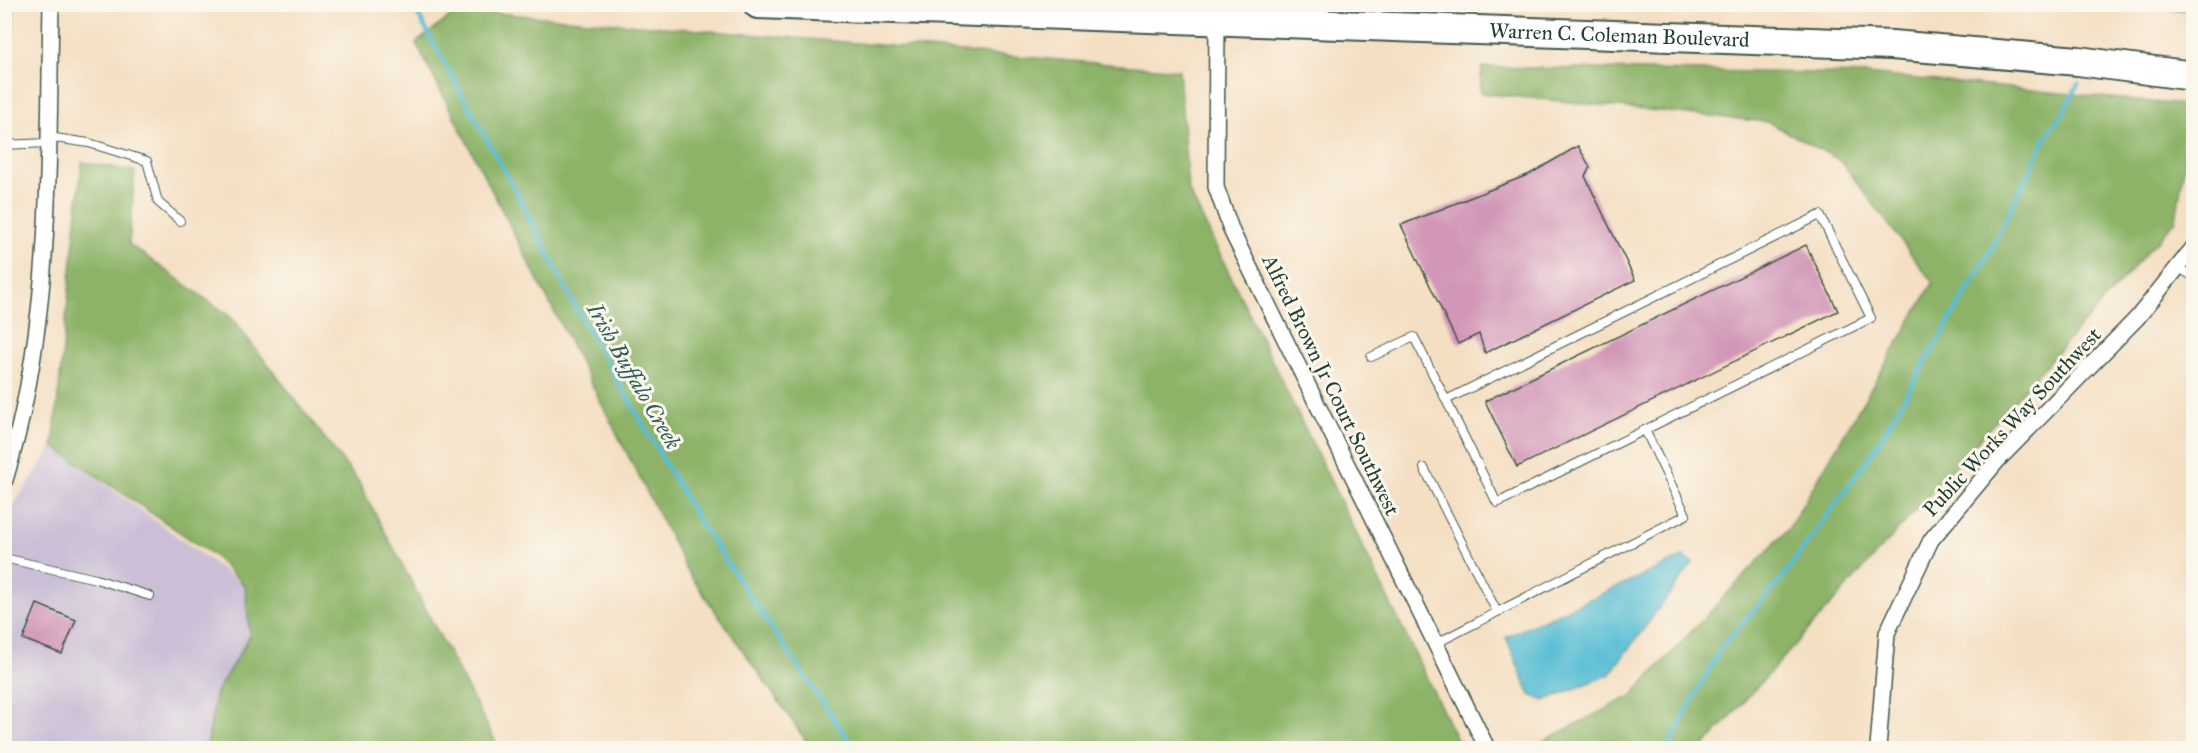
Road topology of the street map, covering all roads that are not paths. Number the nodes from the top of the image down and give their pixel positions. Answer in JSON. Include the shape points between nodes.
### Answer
{"nodes":[{"id":1,"x":51,"y":4,"type":"edge"},
{"id":2,"x":758,"y":4,"type":"edge"},
{"id":3,"x":1215,"y":13,"type":"edge"},
{"id":4,"x":2193,"y":76,"type":"edge"},
{"id":5,"x":48,"y":140,"type":"junction"},
{"id":6,"x":4,"y":145,"type":"edge"},
{"id":7,"x":180,"y":221,"type":"dead end"},
{"id":8,"x":2193,"y":247,"type":"edge"},
{"id":9,"x":2178,"y":267,"type":"junction"},
{"id":10,"x":2193,"y":277,"type":"edge"},
{"id":11,"x":1371,"y":357,"type":"dead end"},
{"id":12,"x":1446,"y":400,"type":"junction"},
{"id":13,"x":1645,"y":430,"type":"junction"},
{"id":14,"x":1424,"y":468,"type":"dead end"},
{"id":15,"x":5,"y":482,"type":"edge"},
{"id":16,"x":4,"y":558,"type":"edge"},
{"id":17,"x":150,"y":596,"type":"dead end"},
{"id":18,"x":1497,"y":612,"type":"junction"},
{"id":19,"x":1435,"y":644,"type":"junction"},
{"id":20,"x":1487,"y":748,"type":"edge"},
{"id":21,"x":1878,"y":748,"type":"edge"}],
"edges":[{"from":1,"to":5,"type":"street"},
{"from":2,"to":3,"type":"highway","name":"Warren C. Coleman Boulevard"},
{"from":3,"to":4,"type":"highway","name":"Warren C. Coleman Boulevard","via":[[1892,45],[2078,61]]},
{"from":3,"to":19,"type":"street","name":"Alfred Brown Jr Court Southwest","via":[[1216,187],[1233,232]]},
{"from":5,"to":6,"type":"lane"},
{"from":5,"to":7,"type":"lane","via":[[89,143],[147,161],[158,202]]},
{"from":5,"to":15,"type":"street","via":[[40,314],[28,388]]},
{"from":8,"to":9,"type":"street","name":"Public Works Way Southwest"},
{"from":9,"to":10,"type":"lane"},
{"from":9,"to":21,"type":"street","name":"Public Works Way Southwest","via":[[2137,318],[1998,460],[1931,540],[1887,633]]},
{"from":11,"to":12,"type":"lane","via":[[1414,337]]},
{"from":12,"to":13,"type":"lane","via":[[1497,503]]},
{"from":12,"to":13,"type":"lane","via":[[1820,215],[1871,318]]},
{"from":13,"to":18,"type":"lane","via":[[1686,515]]},
{"from":14,"to":18,"type":"lane"},
{"from":16,"to":17,"type":"lane"},
{"from":18,"to":19,"type":"lane"},
{"from":19,"to":20,"type":"street","name":"Alfred Brown Jr Court Southwest"}]}
